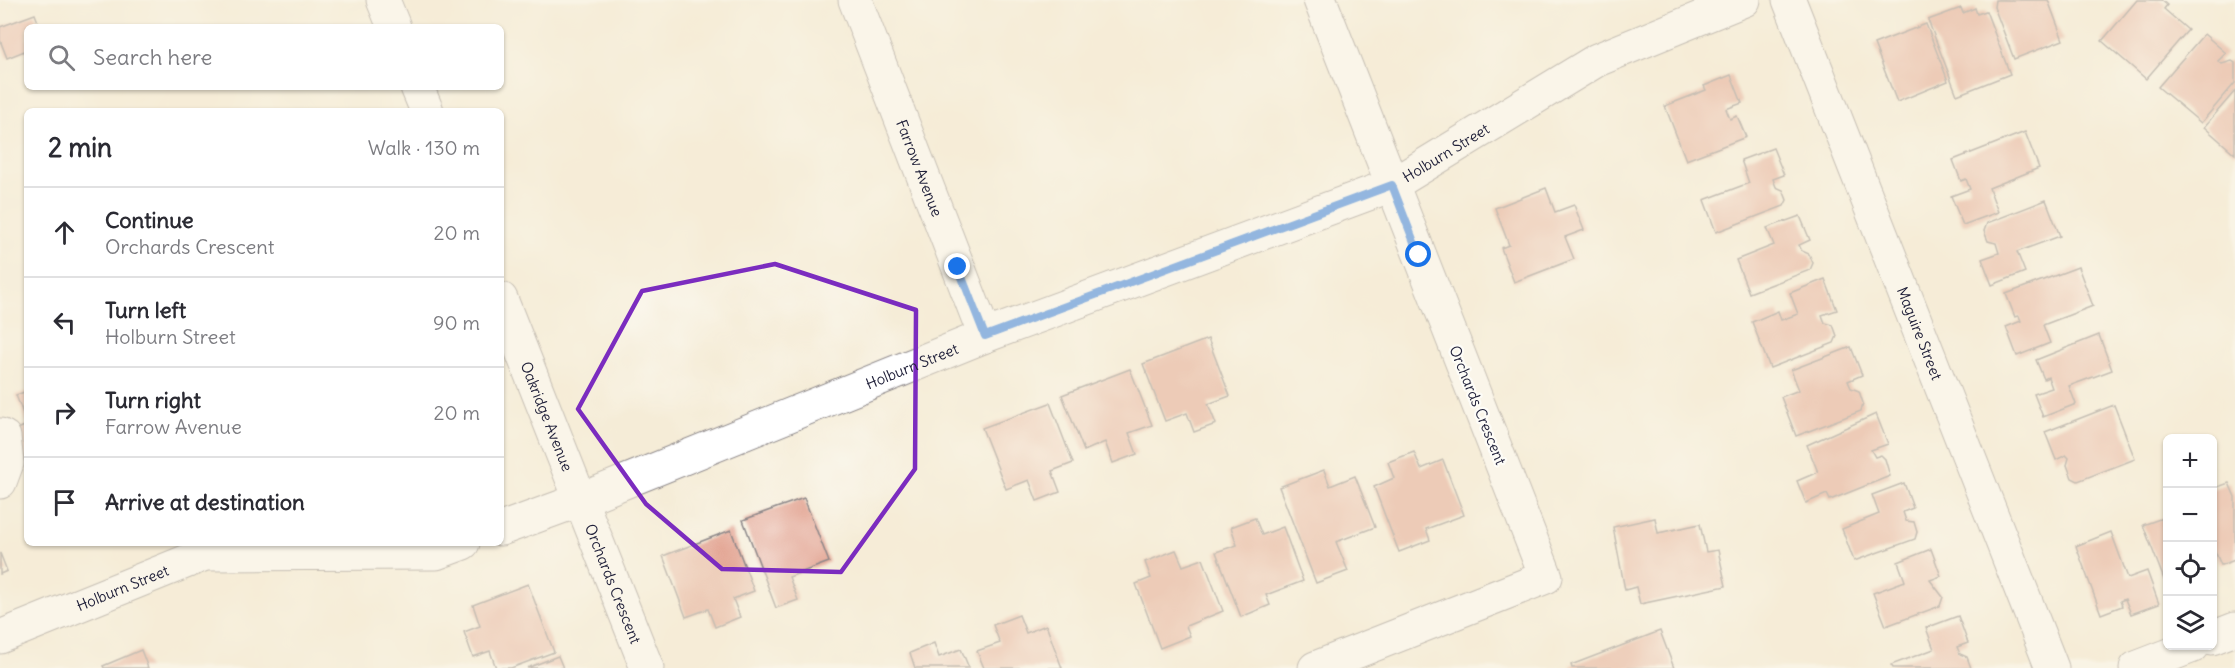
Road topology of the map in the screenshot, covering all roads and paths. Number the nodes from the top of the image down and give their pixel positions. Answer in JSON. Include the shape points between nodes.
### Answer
{"nodes":[{"id":1,"x":383,"y":0,"type":"edge"},
{"id":2,"x":855,"y":0,"type":"edge"},
{"id":3,"x":1320,"y":0,"type":"edge"},
{"id":4,"x":1744,"y":0,"type":"edge"},
{"id":5,"x":1790,"y":0,"type":"edge"},
{"id":6,"x":393,"y":24,"type":"edge"},
{"id":7,"x":418,"y":90,"type":"edge"},
{"id":8,"x":426,"y":108,"type":"edge"},
{"id":9,"x":1392,"y":185,"type":"junction"},
{"id":10,"x":504,"y":307,"type":"edge"},
{"id":11,"x":985,"y":336,"type":"junction"},
{"id":12,"x":0,"y":435,"type":"edge"},
{"id":13,"x":0,"y":482,"type":"edge"},
{"id":14,"x":580,"y":500,"type":"junction"},
{"id":15,"x":504,"y":528,"type":"edge"},
{"id":16,"x":455,"y":546,"type":"edge"},
{"id":17,"x":2235,"y":629,"type":"edge"},
{"id":18,"x":2217,"y":636,"type":"edge"},
{"id":19,"x":0,"y":637,"type":"edge"},
{"id":20,"x":2181,"y":650,"type":"edge"},
{"id":21,"x":647,"y":668,"type":"edge"},
{"id":22,"x":1315,"y":668,"type":"edge"},
{"id":23,"x":2052,"y":668,"type":"edge"},
{"id":24,"x":2136,"y":668,"type":"edge"}],
"edges":[{"from":1,"to":6,"type":"street"},
{"from":2,"to":11,"type":"street","name":"Farrow Avenue"},
{"from":3,"to":9,"type":"street","name":"Orchards Crescent"},
{"from":4,"to":9,"type":"street","name":"Holburn Street","via":[[1597,60]]},
{"from":5,"to":23,"type":"street","name":"Maguire Street"},
{"from":7,"to":8,"type":"street"},
{"from":9,"to":11,"type":"street","name":"Holburn Street"},
{"from":9,"to":22,"type":"street","name":"Orchards Crescent","via":[[1546,577]]},
{"from":10,"to":14,"type":"street","name":"Oakridge Avenue"},
{"from":11,"to":14,"type":"street","name":"Holburn Street"},
{"from":12,"to":13,"type":"street","via":[[4,437],[7,463]]},
{"from":14,"to":15,"type":"street","name":"Holburn Street"},
{"from":14,"to":21,"type":"street","name":"Orchards Crescent"},
{"from":16,"to":19,"type":"street","name":"Holburn Street","via":[[436,553],[205,554]]},
{"from":17,"to":18,"type":"street"},
{"from":20,"to":24,"type":"street"}]}
